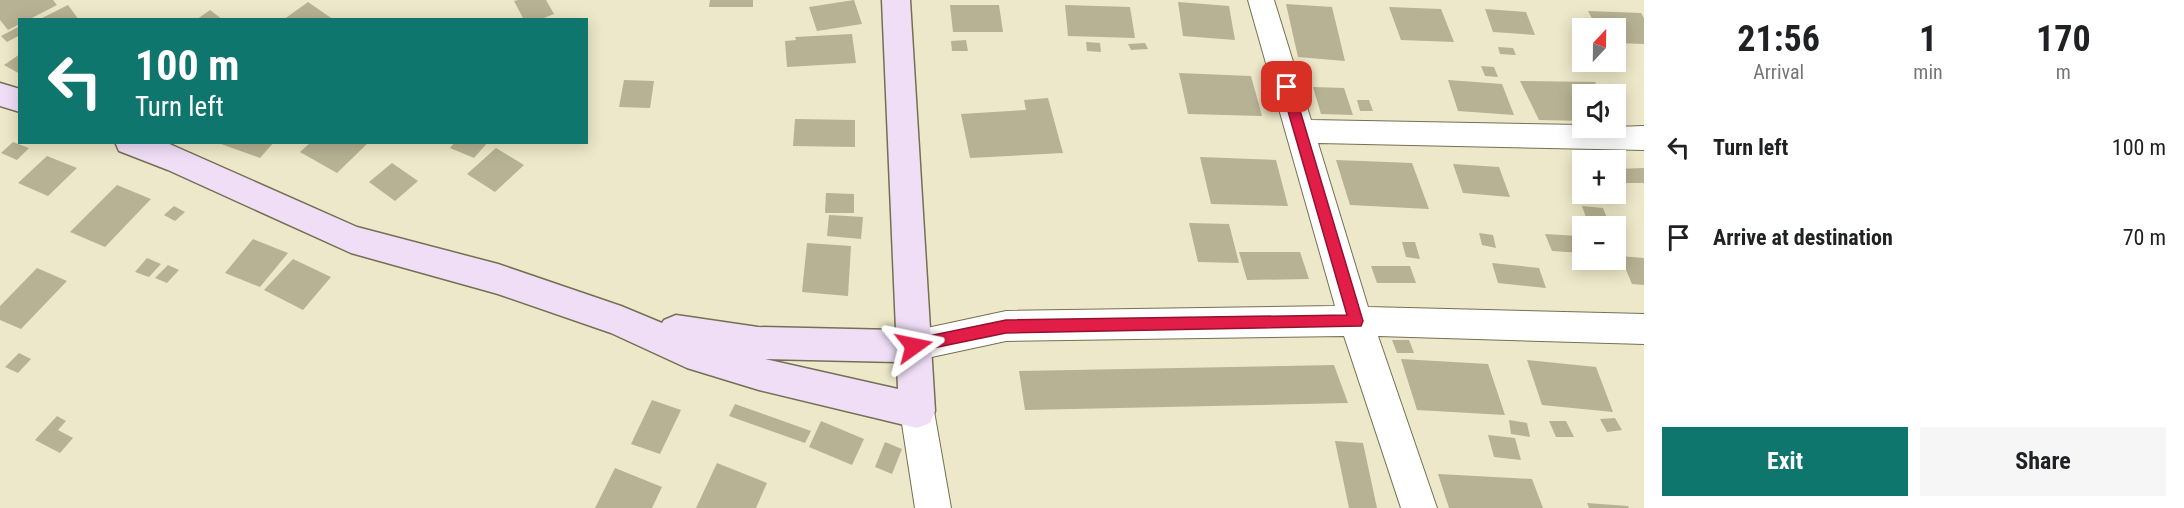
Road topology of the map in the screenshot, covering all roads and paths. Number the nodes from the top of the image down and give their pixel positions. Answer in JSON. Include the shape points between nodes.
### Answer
{"nodes":[{"id":1,"x":896,"y":0,"type":"edge"},
{"id":2,"x":1261,"y":0,"type":"edge"},
{"id":3,"x":0,"y":94,"type":"edge"},
{"id":4,"x":18,"y":100,"type":"edge"},
{"id":5,"x":1300,"y":131,"type":"junction"},
{"id":6,"x":1644,"y":138,"type":"edge"},
{"id":7,"x":135,"y":144,"type":"edge"},
{"id":8,"x":621,"y":321,"type":"junction"},
{"id":9,"x":1356,"y":321,"type":"junction"},
{"id":10,"x":1644,"y":329,"type":"edge"},
{"id":11,"x":914,"y":346,"type":"junction"},
{"id":12,"x":917,"y":411,"type":"junction"},
{"id":13,"x":933,"y":508,"type":"edge"},
{"id":14,"x":1419,"y":508,"type":"edge"}],
"edges":[{"from":1,"to":11,"type":"main road"},
{"from":2,"to":5,"type":"street"},
{"from":3,"to":4,"type":"main road"},
{"from":5,"to":6,"type":"street"},
{"from":5,"to":9,"type":"street"},
{"from":7,"to":8,"type":"main road","via":[[351,239],[498,279]]},
{"from":8,"to":11,"type":"main road","via":[[758,343]]},
{"from":8,"to":12,"type":"main road","via":[[687,352]]},
{"from":9,"to":10,"type":"street"},
{"from":9,"to":11,"type":"street","via":[[1006,326]]},
{"from":9,"to":14,"type":"street"},
{"from":11,"to":12,"type":"main road"},
{"from":12,"to":13,"type":"street"}]}
